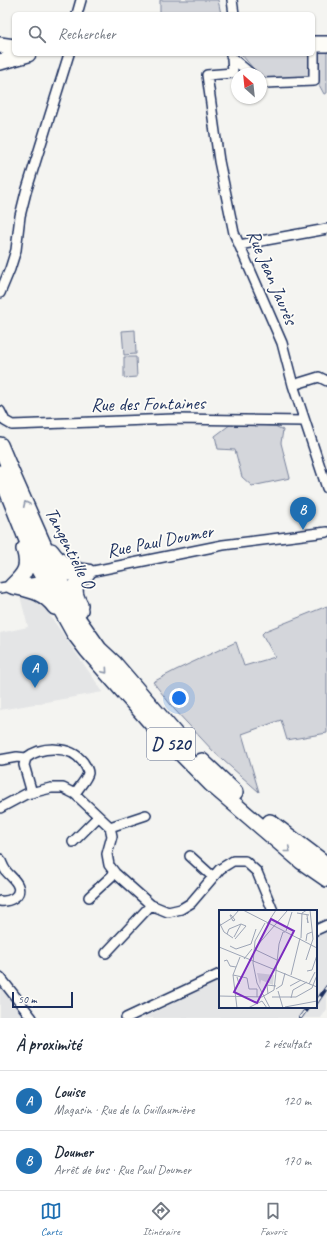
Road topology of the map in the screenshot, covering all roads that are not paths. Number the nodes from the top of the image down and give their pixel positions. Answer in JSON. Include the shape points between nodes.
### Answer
{"nodes":[{"id":1,"x":81,"y":0,"type":"edge"},
{"id":2,"x":232,"y":0,"type":"edge"},
{"id":3,"x":78,"y":12,"type":"edge"},
{"id":4,"x":234,"y":12,"type":"edge"},
{"id":5,"x":0,"y":44,"type":"edge"},
{"id":6,"x":318,"y":44,"type":"edge"},
{"id":7,"x":12,"y":46,"type":"edge"},
{"id":8,"x":21,"y":56,"type":"edge"},
{"id":9,"x":68,"y":56,"type":"edge"},
{"id":10,"x":231,"y":56,"type":"edge"},
{"id":11,"x":0,"y":62,"type":"edge"},
{"id":12,"x":244,"y":68,"type":"edge"},
{"id":13,"x":267,"y":83,"type":"edge"},
{"id":14,"x":327,"y":229,"type":"edge"},
{"id":15,"x":239,"y":245,"type":"junction"},
{"id":16,"x":0,"y":293,"type":"edge"},
{"id":17,"x":327,"y":381,"type":"edge"},
{"id":18,"x":293,"y":385,"type":"junction"},
{"id":19,"x":0,"y":411,"type":"edge"},
{"id":20,"x":305,"y":421,"type":"junction"},
{"id":21,"x":0,"y":444,"type":"edge"},
{"id":22,"x":1,"y":476,"type":"edge"},
{"id":23,"x":327,"y":488,"type":"edge"},
{"id":24,"x":327,"y":532,"type":"edge"},
{"id":25,"x":39,"y":534,"type":"junction"},
{"id":26,"x":88,"y":572,"type":"junction"},
{"id":27,"x":51,"y":580,"type":"junction"},
{"id":28,"x":6,"y":587,"type":"edge"},
{"id":29,"x":74,"y":633,"type":"junction"},
{"id":30,"x":114,"y":663,"type":"junction"},
{"id":31,"x":26,"y":758,"type":"junction"},
{"id":32,"x":0,"y":760,"type":"edge"},
{"id":33,"x":32,"y":792,"type":"junction"},
{"id":34,"x":75,"y":794,"type":"junction"},
{"id":35,"x":0,"y":808,"type":"edge"},
{"id":36,"x":146,"y":816,"type":"dead end"},
{"id":37,"x":98,"y":817,"type":"junction"},
{"id":38,"x":110,"y":827,"type":"junction"},
{"id":39,"x":73,"y":842,"type":"dead end"},
{"id":40,"x":190,"y":856,"type":"dead end"},
{"id":41,"x":0,"y":859,"type":"edge"},
{"id":42,"x":327,"y":864,"type":"edge"},
{"id":43,"x":115,"y":873,"type":"junction"},
{"id":44,"x":213,"y":877,"type":"junction"},
{"id":45,"x":327,"y":879,"type":"edge"},
{"id":46,"x":89,"y":897,"type":"dead end"},
{"id":47,"x":0,"y":901,"type":"edge"},
{"id":48,"x":151,"y":905,"type":"junction"},
{"id":49,"x":273,"y":910,"type":"edge"},
{"id":50,"x":327,"y":925,"type":"edge"},
{"id":51,"x":317,"y":930,"type":"edge"},
{"id":52,"x":106,"y":953,"type":"dead end"},
{"id":53,"x":219,"y":974,"type":"edge"},
{"id":54,"x":0,"y":976,"type":"edge"},
{"id":55,"x":32,"y":1018,"type":"edge"},
{"id":56,"x":126,"y":1018,"type":"edge"}],
"edges":[{"from":1,"to":3,"type":"street"},
{"from":2,"to":4,"type":"street"},
{"from":5,"to":7,"type":"main road"},
{"from":6,"to":13,"type":"street","via":[[314,81]]},
{"from":8,"to":11,"type":"main road"},
{"from":9,"to":16,"type":"street","via":[[26,192],[16,250]]},
{"from":10,"to":12,"type":"street"},
{"from":10,"to":15,"type":"street","name":"Rue Jean Jaurès","via":[[233,74],[207,75],[219,161],[234,233]]},
{"from":14,"to":15,"type":"street"},
{"from":15,"to":18,"type":"street","name":"Rue Jean Jaurès","via":[[282,343]]},
{"from":17,"to":18,"type":"street","via":[[319,377]]},
{"from":18,"to":20,"type":"street","name":"Rue Jean Jaurès"},
{"from":19,"to":20,"type":"street","name":"Rue des Fontaines","via":[[5,421],[12,425],[174,419]]},
{"from":20,"to":23,"type":"street","name":"Rue Jean Jaurès"},
{"from":25,"to":21,"type":"main road","name":"Tangentielle O","number":"D 520","one_way":true},
{"from":22,"to":27,"type":"main road","name":"Tangentielle O","number":"D 520","via":[[15,512]]},
{"from":22,"to":28,"type":"main road","number":"D 520","via":[[27,562],[22,577]]},
{"from":24,"to":26,"type":"street","name":"Rue Paul Doumer","via":[[223,545]]},
{"from":25,"to":26,"type":"main road","via":[[58,560],[80,571]]},
{"from":25,"to":27,"type":"main road","name":"Tangentielle O","number":"D 520"},
{"from":26,"to":27,"type":"street","name":"Rue Paul Doumer"},
{"from":26,"to":30,"type":"main road","via":[[77,584],[75,596]]},
{"from":27,"to":28,"type":"street","name":"Rue Paul Doumer"},
{"from":27,"to":29,"type":"main road","number":"D 520"},
{"from":27,"to":30,"type":"main road","name":"Tangentielle O","number":"D 520"},
{"from":28,"to":29,"type":"main road","number":"D 520","via":[[36,592],[48,598]]},
{"from":29,"to":45,"type":"main road","number":"D 520","one_way":true,"via":[[152,724],[211,784]]},
{"from":30,"to":42,"type":"main road","number":"D 520","via":[[182,742],[213,772],[251,807]]},
{"from":31,"to":32,"type":"street"},
{"from":31,"to":33,"type":"street","via":[[24,765]]},
{"from":31,"to":34,"type":"street","via":[[31,754],[56,749],[75,754],[88,770]]},
{"from":33,"to":34,"type":"street","via":[[63,788]]},
{"from":33,"to":35,"type":"street"},
{"from":34,"to":37,"type":"street"},
{"from":36,"to":38,"type":"street"},
{"from":37,"to":38,"type":"street"},
{"from":37,"to":39,"type":"street"},
{"from":38,"to":43,"type":"street","via":[[112,836],[107,854],[109,865]]},
{"from":40,"to":44,"type":"street"},
{"from":41,"to":47,"type":"street","via":[[18,886],[14,899]]},
{"from":43,"to":46,"type":"street"},
{"from":43,"to":48,"type":"street"},
{"from":44,"to":48,"type":"street","via":[[191,903],[181,909],[168,912]]},
{"from":44,"to":49,"type":"street","via":[[233,861],[245,861],[257,872]]},
{"from":48,"to":52,"type":"street"},
{"from":50,"to":51,"type":"street"},
{"from":53,"to":56,"type":"street"},
{"from":54,"to":55,"type":"street"}]}
